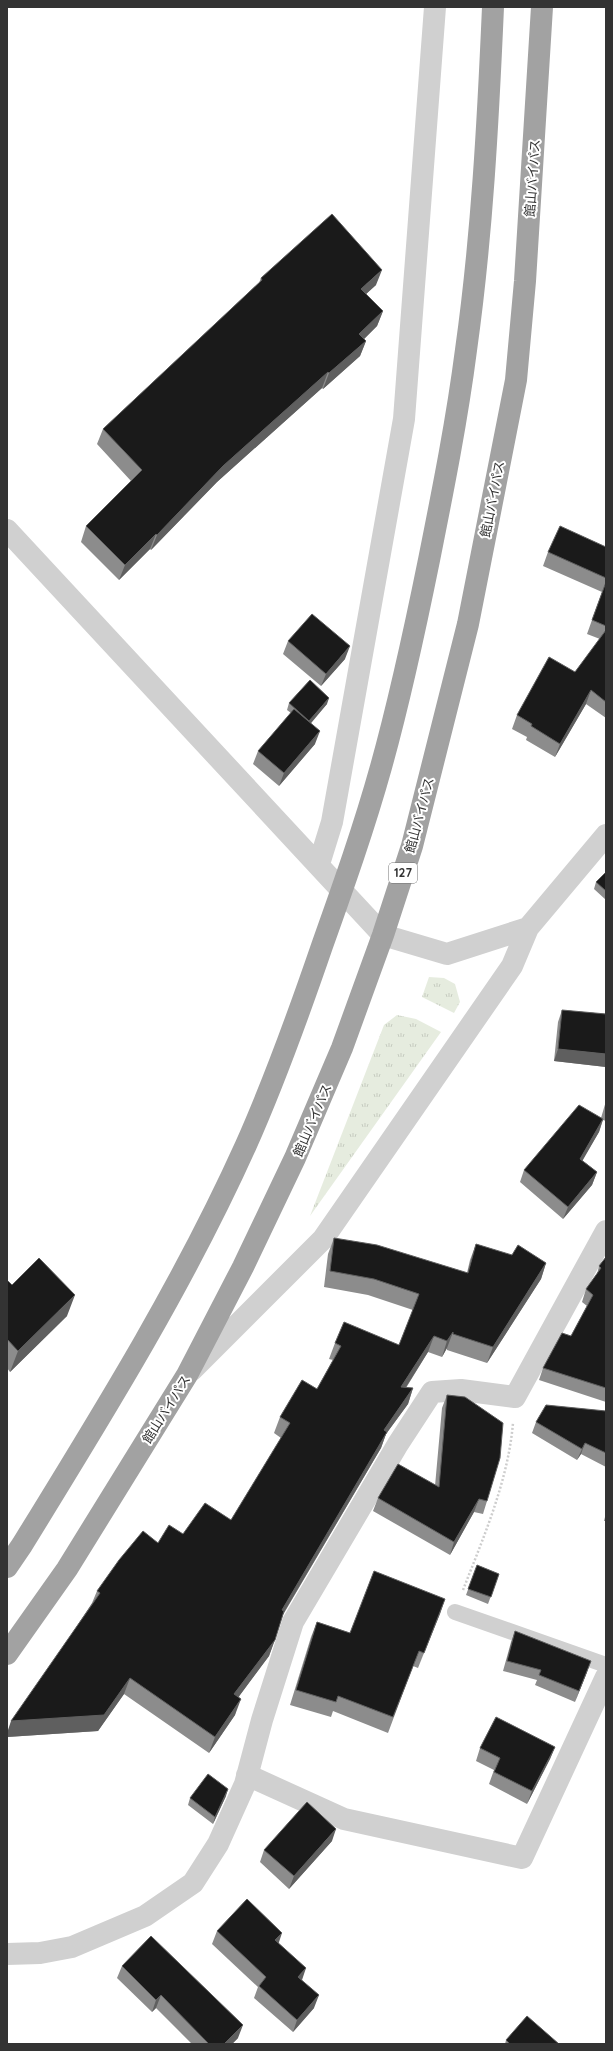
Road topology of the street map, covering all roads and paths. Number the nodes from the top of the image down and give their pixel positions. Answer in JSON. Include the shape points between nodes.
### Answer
{"nodes":[{"id":1,"x":435,"y":7,"type":"edge"},
{"id":2,"x":494,"y":7,"type":"edge"},
{"id":3,"x":542,"y":7,"type":"edge"},
{"id":4,"x":7,"y":530,"type":"edge"},
{"id":5,"x":606,"y":835,"type":"edge"},
{"id":6,"x":319,"y":864,"type":"junction"},
{"id":7,"x":342,"y":889,"type":"junction"},
{"id":8,"x":528,"y":928,"type":"junction"},
{"id":9,"x":383,"y":935,"type":"junction"},
{"id":10,"x":606,"y":1231,"type":"edge"},
{"id":11,"x":187,"y":1375,"type":"junction"},
{"id":12,"x":515,"y":1397,"type":"junction"},
{"id":13,"x":7,"y":1567,"type":"edge"},
{"id":14,"x":454,"y":1612,"type":"joint"},
{"id":15,"x":7,"y":1654,"type":"edge"},
{"id":16,"x":606,"y":1666,"type":"edge"},
{"id":17,"x":606,"y":1676,"type":"edge"},
{"id":18,"x":247,"y":1775,"type":"junction"},
{"id":19,"x":7,"y":1954,"type":"edge"}],
"edges":[{"from":1,"to":6,"type":"street","via":[[404,419],[332,822]]},
{"from":2,"to":7,"type":"highway","via":[[480,232],[466,350],[446,479],[415,628],[381,767]]},
{"from":3,"to":9,"type":"highway","name":"館山バイパス","number":"127","via":[[525,281],[516,380],[468,624],[412,846]]},
{"from":4,"to":6,"type":"street"},
{"from":5,"to":8,"type":"street"},
{"from":6,"to":7,"type":"street"},
{"from":7,"to":9,"type":"street"},
{"from":7,"to":13,"type":"highway","via":[[293,1030],[242,1152],[192,1254],[139,1353]]},
{"from":8,"to":9,"type":"street","via":[[447,954]]},
{"from":8,"to":11,"type":"street","via":[[512,966],[323,1239]]},
{"from":9,"to":11,"type":"highway","name":"館山バイパス","number":"127","via":[[342,1048],[295,1158],[243,1267]]},
{"from":10,"to":12,"type":"street"},
{"from":11,"to":15,"type":"highway","name":"館山バイパス","number":"127","via":[[67,1569]]},
{"from":12,"to":14,"type":"path","via":[[511,1446],[491,1518]]},
{"from":12,"to":18,"type":"street","via":[[461,1390],[432,1392],[398,1444],[293,1622]]},
{"from":14,"to":16,"type":"lane"},
{"from":17,"to":18,"type":"street","via":[[522,1858],[344,1819]]},
{"from":18,"to":19,"type":"street","via":[[218,1844],[193,1882],[145,1916],[72,1947]]}]}
